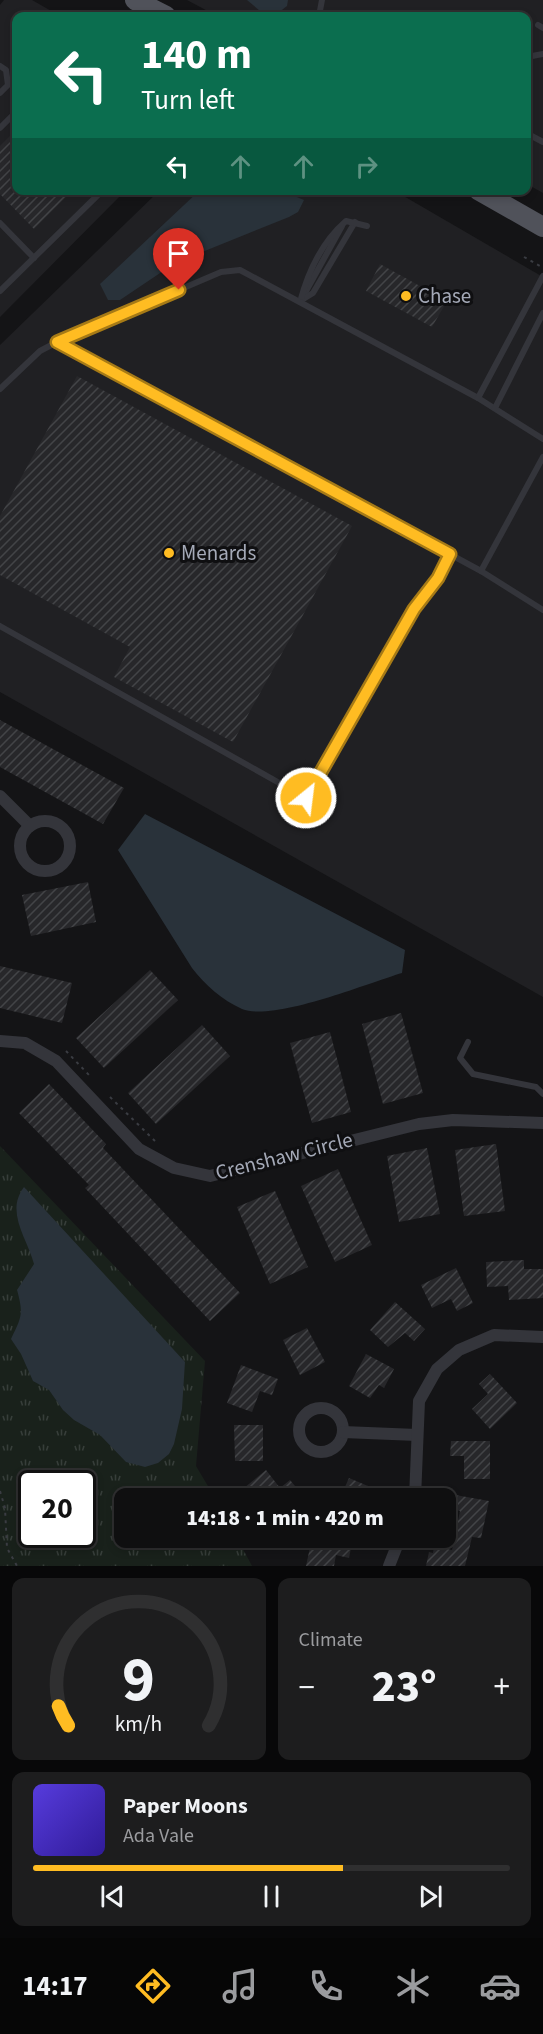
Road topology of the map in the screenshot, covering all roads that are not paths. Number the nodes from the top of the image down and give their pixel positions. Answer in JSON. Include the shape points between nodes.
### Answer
{"nodes":[{"id":1,"x":135,"y":0,"type":"edge"},
{"id":2,"x":158,"y":12,"type":"edge"},
{"id":3,"x":543,"y":54,"type":"edge"},
{"id":4,"x":532,"y":56,"type":"dead end"},
{"id":5,"x":0,"y":66,"type":"edge"},
{"id":6,"x":0,"y":93,"type":"edge"},
{"id":7,"x":12,"y":116,"type":"edge"},
{"id":8,"x":0,"y":128,"type":"edge"},
{"id":9,"x":98,"y":195,"type":"edge"},
{"id":10,"x":487,"y":195,"type":"edge"},
{"id":11,"x":355,"y":222,"type":"junction"},
{"id":12,"x":0,"y":223,"type":"edge"},
{"id":13,"x":367,"y":226,"type":"dead end"},
{"id":14,"x":543,"y":227,"type":"edge"},
{"id":15,"x":34,"y":258,"type":"junction"},
{"id":16,"x":543,"y":276,"type":"edge"},
{"id":17,"x":0,"y":291,"type":"edge"},
{"id":18,"x":300,"y":302,"type":"junction"},
{"id":19,"x":543,"y":313,"type":"edge"},
{"id":20,"x":57,"y":342,"type":"junction"},
{"id":21,"x":0,"y":389,"type":"edge"},
{"id":22,"x":478,"y":398,"type":"junction"},
{"id":23,"x":495,"y":408,"type":"junction"},
{"id":24,"x":543,"y":439,"type":"edge"},
{"id":25,"x":543,"y":458,"type":"edge"},
{"id":26,"x":450,"y":554,"type":"junction"},
{"id":27,"x":481,"y":571,"type":"junction"},
{"id":28,"x":543,"y":610,"type":"edge"},
{"id":29,"x":0,"y":626,"type":"edge"},
{"id":30,"x":0,"y":796,"type":"edge"},
{"id":31,"x":30,"y":826,"type":"junction"},
{"id":32,"x":0,"y":1041,"type":"edge"},
{"id":33,"x":468,"y":1042,"type":"dead end"},
{"id":34,"x":543,"y":1094,"type":"edge"},
{"id":35,"x":543,"y":1123,"type":"edge"},
{"id":36,"x":543,"y":1337,"type":"edge"},
{"id":37,"x":343,"y":1432,"type":"dead end"},
{"id":38,"x":417,"y":1435,"type":"junction"},
{"id":39,"x":418,"y":1488,"type":"edge"},
{"id":40,"x":396,"y":1548,"type":"edge"},
{"id":41,"x":389,"y":1566,"type":"edge"}],
"edges":[{"from":1,"to":2,"type":"main road"},
{"from":3,"to":4,"type":"lane"},
{"from":5,"to":6,"type":"lane","via":[[6,70],[8,85]]},
{"from":7,"to":8,"type":"lane"},
{"from":9,"to":15,"type":"lane"},
{"from":10,"to":14,"type":"main road"},
{"from":11,"to":13,"type":"lane"},
{"from":11,"to":18,"type":"lane","via":[[314,293]]},
{"from":11,"to":18,"type":"lane","via":[[346,221],[332,233],[306,281]]},
{"from":12,"to":15,"type":"lane"},
{"from":15,"to":17,"type":"lane"},
{"from":16,"to":22,"type":"lane"},
{"from":18,"to":20,"type":"lane","via":[[240,270],[221,272]]},
{"from":18,"to":22,"type":"lane"},
{"from":19,"to":23,"type":"lane"},
{"from":20,"to":21,"type":"lane","via":[[40,351]]},
{"from":20,"to":26,"type":"lane"},
{"from":22,"to":23,"type":"lane"},
{"from":23,"to":24,"type":"lane"},
{"from":25,"to":27,"type":"lane"},
{"from":26,"to":27,"type":"lane"},
{"from":26,"to":29,"type":"lane","via":[[438,578],[414,609],[306,798]]},
{"from":27,"to":28,"type":"lane"},
{"from":30,"to":31,"type":"street"},
{"from":31,"to":31,"type":"street","via":[[20,841],[22,857],[34,869],[58,868],[68,855],[65,831],[52,822]]},
{"from":32,"to":35,"type":"street","name":"Crenshaw Circle","via":[[25,1043],[56,1061],[154,1160],[210,1176],[419,1124],[453,1120]]},
{"from":33,"to":34,"type":"lane","via":[[460,1058],[473,1074],[536,1087]]},
{"from":36,"to":38,"type":"street","via":[[494,1335],[475,1341],[448,1358],[426,1384],[419,1401]]},
{"from":37,"to":38,"type":"street"},
{"from":38,"to":39,"type":"street"},
{"from":40,"to":41,"type":"street"}]}
